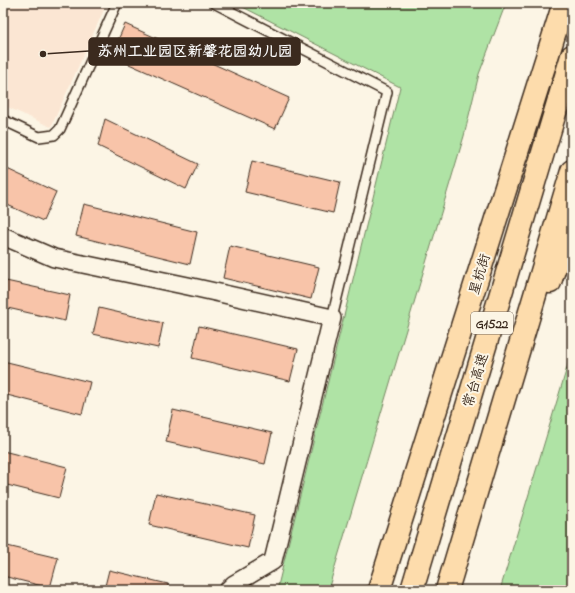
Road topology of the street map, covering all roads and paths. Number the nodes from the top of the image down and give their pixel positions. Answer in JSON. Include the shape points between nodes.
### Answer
{"nodes":[{"id":1,"x":117,"y":3,"type":"edge"},
{"id":2,"x":214,"y":3,"type":"edge"},
{"id":3,"x":564,"y":3,"type":"edge"},
{"id":4,"x":572,"y":56,"type":"edge"},
{"id":5,"x":3,"y":120,"type":"edge"},
{"id":6,"x":572,"y":171,"type":"edge"},
{"id":7,"x":572,"y":214,"type":"edge"},
{"id":8,"x":3,"y":236,"type":"edge"},
{"id":9,"x":332,"y":318,"type":"junction"},
{"id":10,"x":228,"y":590,"type":"edge"},
{"id":11,"x":379,"y":590,"type":"edge"},
{"id":12,"x":412,"y":590,"type":"edge"},
{"id":13,"x":447,"y":590,"type":"edge"},
{"id":14,"x":452,"y":590,"type":"edge"}],
"edges":[{"from":1,"to":5,"type":"lane","via":[[60,129],[54,135],[39,137]]},
{"from":2,"to":9,"type":"lane","via":[[387,92]]},
{"from":3,"to":11,"type":"main road","name":"星杭街"},
{"from":4,"to":12,"type":"main road","name":"常台高速","number":"G1522"},
{"from":6,"to":13,"type":"main road","number":"G1522"},
{"from":7,"to":14,"type":"main road"},
{"from":8,"to":9,"type":"street","via":[[54,258]]},
{"from":9,"to":10,"type":"street","via":[[273,561]]}]}
